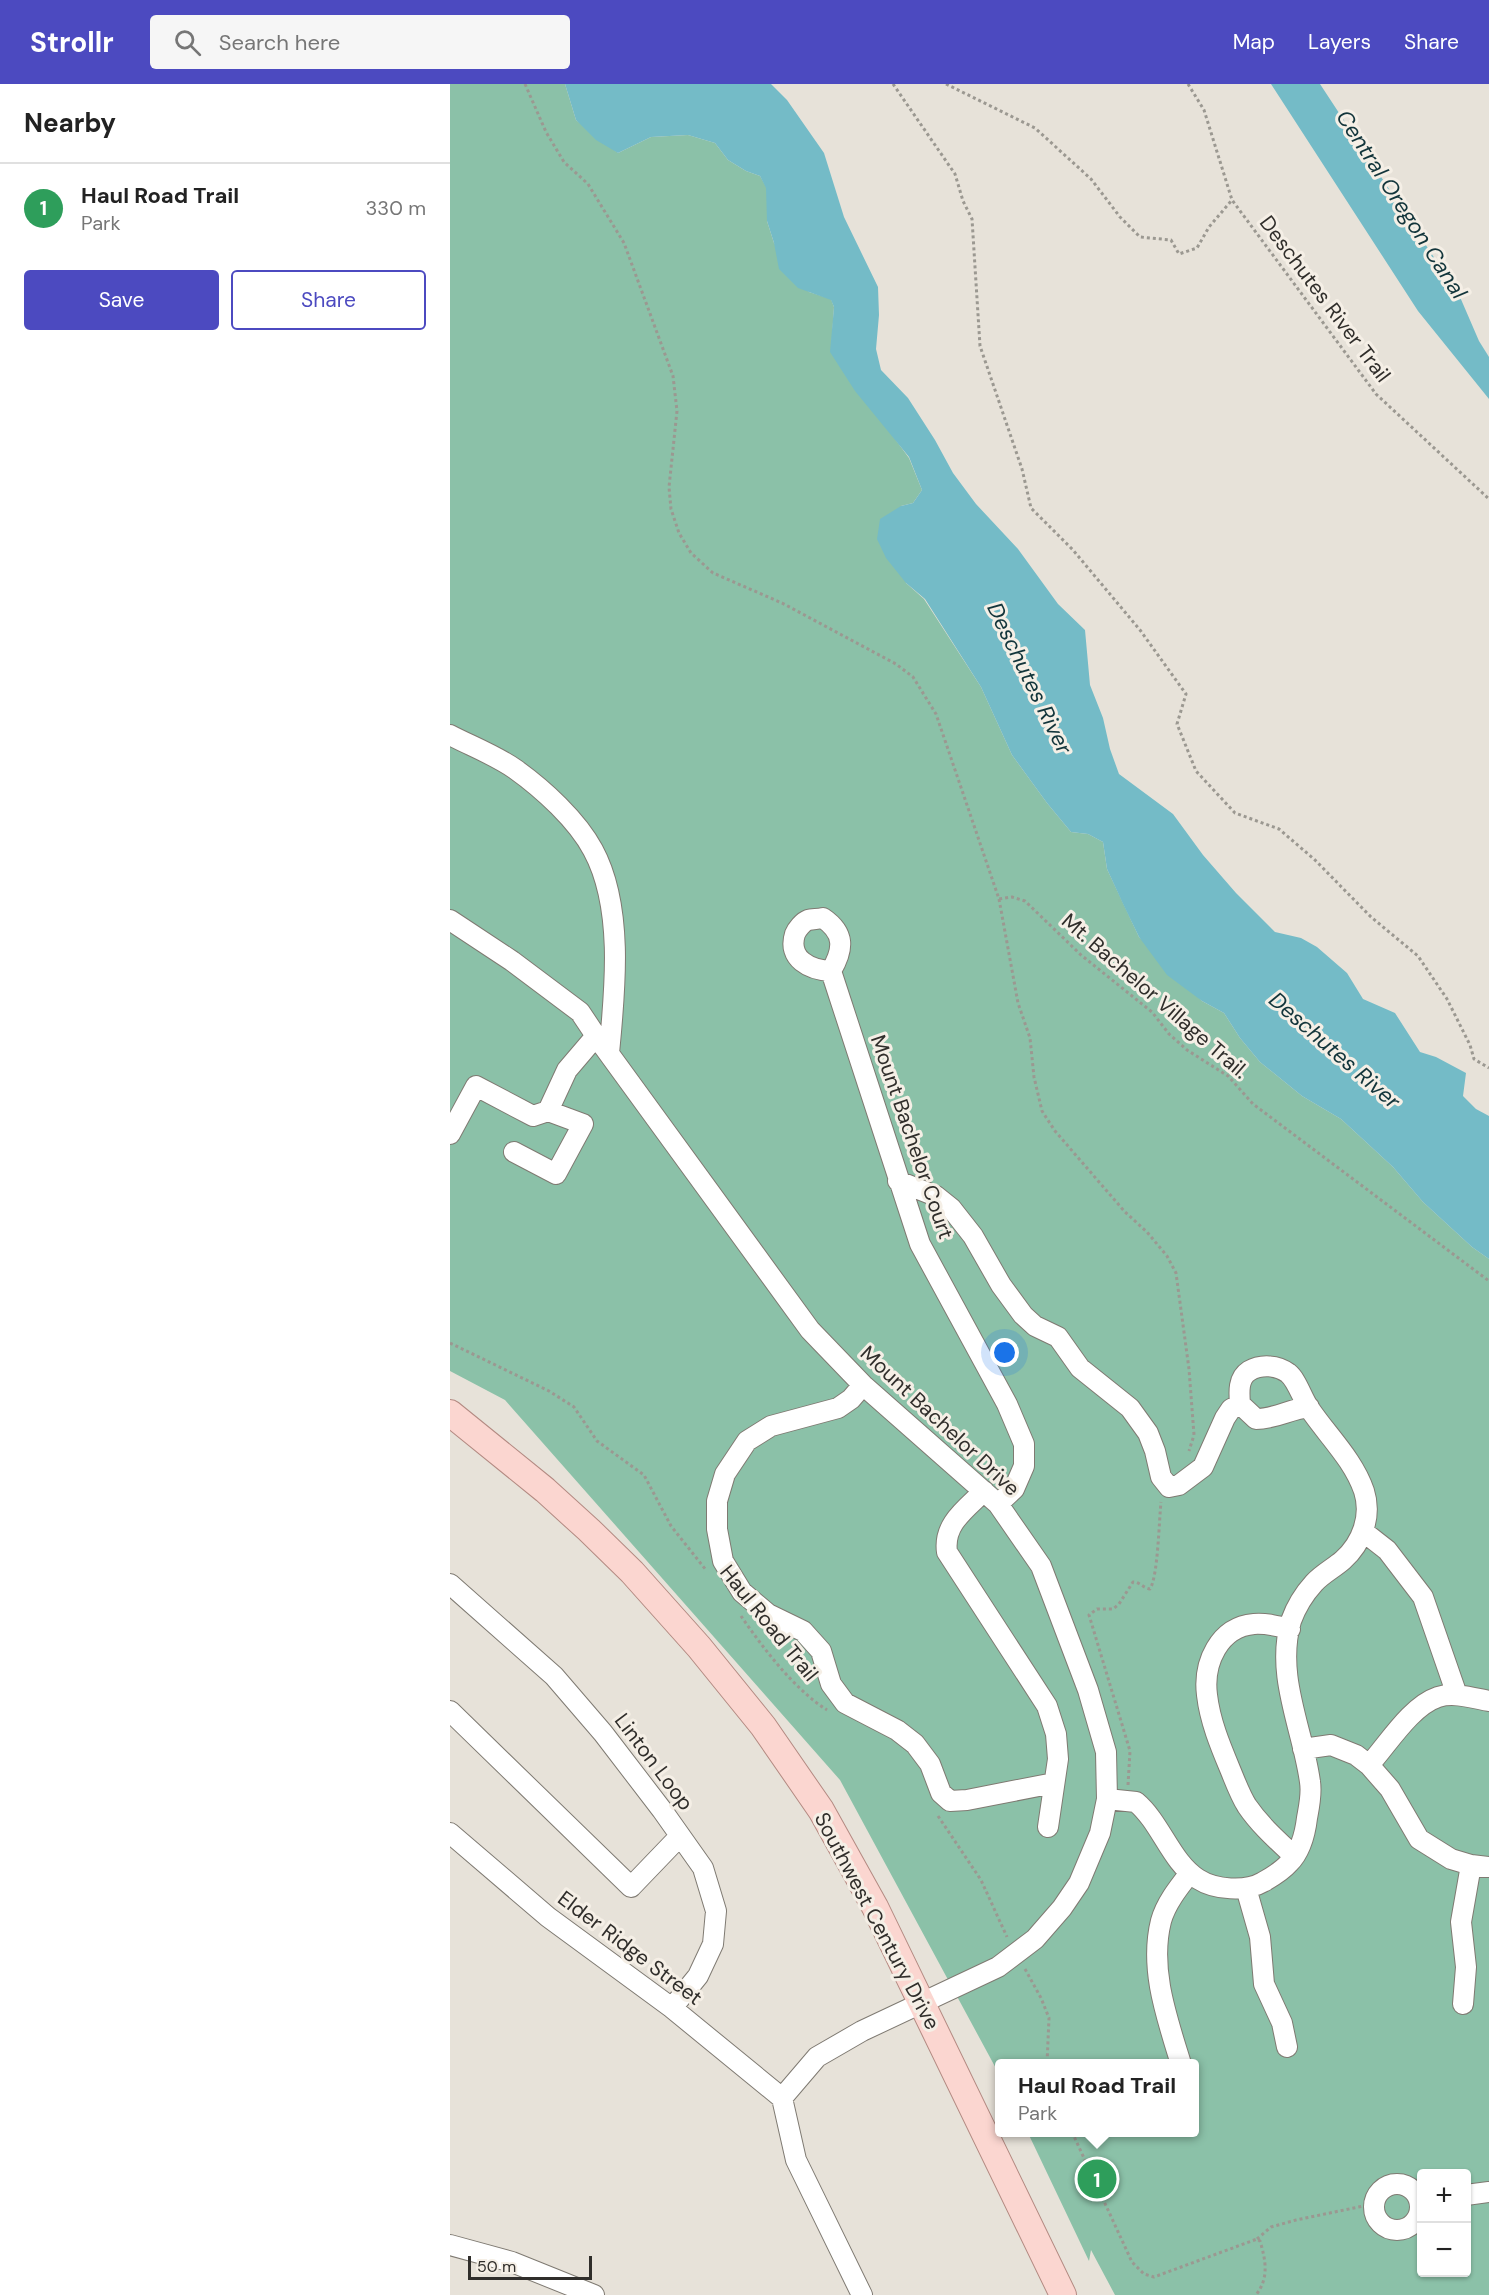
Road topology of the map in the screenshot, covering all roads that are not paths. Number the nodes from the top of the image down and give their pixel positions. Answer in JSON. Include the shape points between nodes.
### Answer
{"nodes":[{"id":1,"x":450,"y":735,"type":"edge"},
{"id":2,"x":450,"y":920,"type":"edge"},
{"id":3,"x":831,"y":971,"type":"dead end"},
{"id":4,"x":596,"y":1036,"type":"junction"},
{"id":5,"x":609,"y":1053,"type":"junction"},
{"id":6,"x":548,"y":1111,"type":"junction"},
{"id":7,"x":450,"y":1134,"type":"edge"},
{"id":8,"x":514,"y":1152,"type":"dead end"},
{"id":9,"x":898,"y":1181,"type":"junction"},
{"id":10,"x":863,"y":1385,"type":"junction"},
{"id":11,"x":1240,"y":1404,"type":"junction"},
{"id":12,"x":1309,"y":1407,"type":"junction"},
{"id":13,"x":450,"y":1413,"type":"edge"},
{"id":14,"x":991,"y":1498,"type":"junction"},
{"id":15,"x":1364,"y":1532,"type":"junction"},
{"id":16,"x":450,"y":1584,"type":"edge"},
{"id":17,"x":1290,"y":1629,"type":"junction"},
{"id":18,"x":1457,"y":1695,"type":"junction"},
{"id":19,"x":1489,"y":1701,"type":"edge"},
{"id":20,"x":450,"y":1711,"type":"edge"},
{"id":21,"x":1303,"y":1749,"type":"junction"},
{"id":22,"x":1369,"y":1765,"type":"junction"},
{"id":23,"x":1054,"y":1783,"type":"junction"},
{"id":24,"x":1116,"y":1799,"type":"junction"},
{"id":25,"x":1048,"y":1827,"type":"dead end"},
{"id":26,"x":450,"y":1833,"type":"edge"},
{"id":27,"x":680,"y":1836,"type":"junction"},
{"id":28,"x":1294,"y":1856,"type":"junction"},
{"id":29,"x":1480,"y":1866,"type":"edge"},
{"id":30,"x":1190,"y":1873,"type":"junction"},
{"id":31,"x":1246,"y":1888,"type":"junction"},
{"id":32,"x":922,"y":2002,"type":"junction"},
{"id":33,"x":1463,"y":2004,"type":"dead end"},
{"id":34,"x":672,"y":2008,"type":"junction"},
{"id":35,"x":1287,"y":2047,"type":"dead end"},
{"id":36,"x":1179,"y":2059,"type":"edge"},
{"id":37,"x":782,"y":2098,"type":"junction"},
{"id":38,"x":1489,"y":2192,"type":"edge"},
{"id":39,"x":1471,"y":2194,"type":"edge"},
{"id":40,"x":1421,"y":2203,"type":"edge"},
{"id":41,"x":450,"y":2245,"type":"edge"},
{"id":42,"x":594,"y":2295,"type":"edge"},
{"id":43,"x":862,"y":2295,"type":"edge"},
{"id":44,"x":1063,"y":2295,"type":"edge"}],
"edges":[{"from":1,"to":5,"type":"street","via":[[514,768],[568,816],[594,851],[608,890],[614,930],[615,990]]},
{"from":2,"to":4,"type":"street","name":"Mount Bachelor Drive","via":[[580,1012]]},
{"from":3,"to":9,"type":"street","name":"Mount Bachelor Court"},
{"from":4,"to":5,"type":"street","name":"Mount Bachelor Drive"},
{"from":4,"to":6,"type":"street","via":[[567,1070]]},
{"from":5,"to":10,"type":"street","name":"Mount Bachelor Drive","via":[[810,1330]]},
{"from":6,"to":7,"type":"street","via":[[533,1116],[476,1086]]},
{"from":6,"to":8,"type":"street","via":[[583,1124],[556,1174]]},
{"from":9,"to":11,"type":"street","via":[[936,1196],[951,1208],[1023,1315],[1058,1337],[1080,1368],[1130,1408],[1148,1433],[1165,1485],[1173,1488],[1203,1467],[1225,1418]]},
{"from":9,"to":14,"type":"street","name":"Mount Bachelor Court","via":[[920,1244],[1024,1444],[1024,1466],[1014,1489]]},
{"from":10,"to":14,"type":"street","name":"Mount Bachelor Drive"},
{"from":10,"to":23,"type":"street","via":[[838,1408],[771,1426],[747,1441],[725,1474],[717,1501],[723,1561],[742,1593],[768,1614],[803,1631],[821,1651],[831,1684],[845,1702],[915,1744],[930,1764],[941,1793],[950,1800]]},
{"from":11,"to":12,"type":"street","via":[[1256,1419]]},
{"from":11,"to":12,"type":"street","via":[[1238,1392],[1248,1372],[1274,1366],[1289,1374]]},
{"from":12,"to":15,"type":"street","via":[[1351,1463],[1364,1491]]},
{"from":13,"to":32,"type":"main road","name":"Southwest Century Drive","via":[[590,1530],[699,1647],[763,1726],[820,1810],[875,1907]]},
{"from":14,"to":23,"type":"street","name":"Mount Bachelor Court","via":[[956,1519],[948,1530],[946,1552],[1047,1706],[1056,1734],[1058,1759]]},
{"from":14,"to":24,"type":"street","name":"Mount Bachelor Drive","via":[[1041,1566],[1088,1690]]},
{"from":15,"to":17,"type":"street","via":[[1344,1559],[1309,1589],[1298,1604]]},
{"from":15,"to":18,"type":"street","via":[[1387,1550],[1423,1597]]},
{"from":16,"to":27,"type":"street","name":"Linton Loop","via":[[554,1676],[603,1733]]},
{"from":17,"to":21,"type":"street","via":[[1287,1678]]},
{"from":17,"to":28,"type":"street","via":[[1252,1624],[1231,1632],[1218,1643],[1210,1659],[1206,1693],[1215,1733],[1246,1805],[1268,1833]]},
{"from":18,"to":19,"type":"street"},
{"from":18,"to":22,"type":"street","via":[[1439,1697],[1417,1709]]},
{"from":20,"to":27,"type":"street","via":[[631,1887]]},
{"from":21,"to":22,"type":"street","via":[[1331,1745]]},
{"from":21,"to":28,"type":"street","via":[[1311,1785],[1302,1844]]},
{"from":22,"to":29,"type":"street","via":[[1390,1789],[1419,1839],[1451,1859]]},
{"from":23,"to":25,"type":"street","name":"Mount Bachelor Court"},
{"from":24,"to":30,"type":"street","via":[[1136,1802],[1144,1808]]},
{"from":24,"to":32,"type":"street","name":"Mount Bachelor Drive","via":[[1079,1883],[1035,1939],[998,1967]]},
{"from":26,"to":34,"type":"street","name":"Elder Ridge Street","via":[[548,1917]]},
{"from":27,"to":34,"type":"street","name":"Linton Loop","via":[[703,1868],[716,1911],[713,1944],[698,1976]]},
{"from":28,"to":31,"type":"street","via":[[1272,1876]]},
{"from":29,"to":33,"type":"street","via":[[1461,1922],[1466,1967]]},
{"from":30,"to":31,"type":"street","via":[[1200,1881]]},
{"from":30,"to":36,"type":"street","via":[[1161,1920],[1157,1951],[1159,1984]]},
{"from":31,"to":35,"type":"street","via":[[1260,1936],[1264,1984],[1282,2023]]},
{"from":32,"to":37,"type":"street","name":"Mount Bachelor Drive","via":[[818,2057]]},
{"from":32,"to":44,"type":"main road","name":"Southwest Century Drive"},
{"from":34,"to":37,"type":"street","name":"Elder Ridge Street"},
{"from":37,"to":43,"type":"street","via":[[796,2160]]},
{"from":38,"to":39,"type":"street"},
{"from":40,"to":40,"type":"street","via":[[1416,2193],[1396,2183],[1377,2194],[1375,2216],[1392,2230],[1403,2229],[1413,2224]]},
{"from":41,"to":42,"type":"street","via":[[512,2262]]}]}
